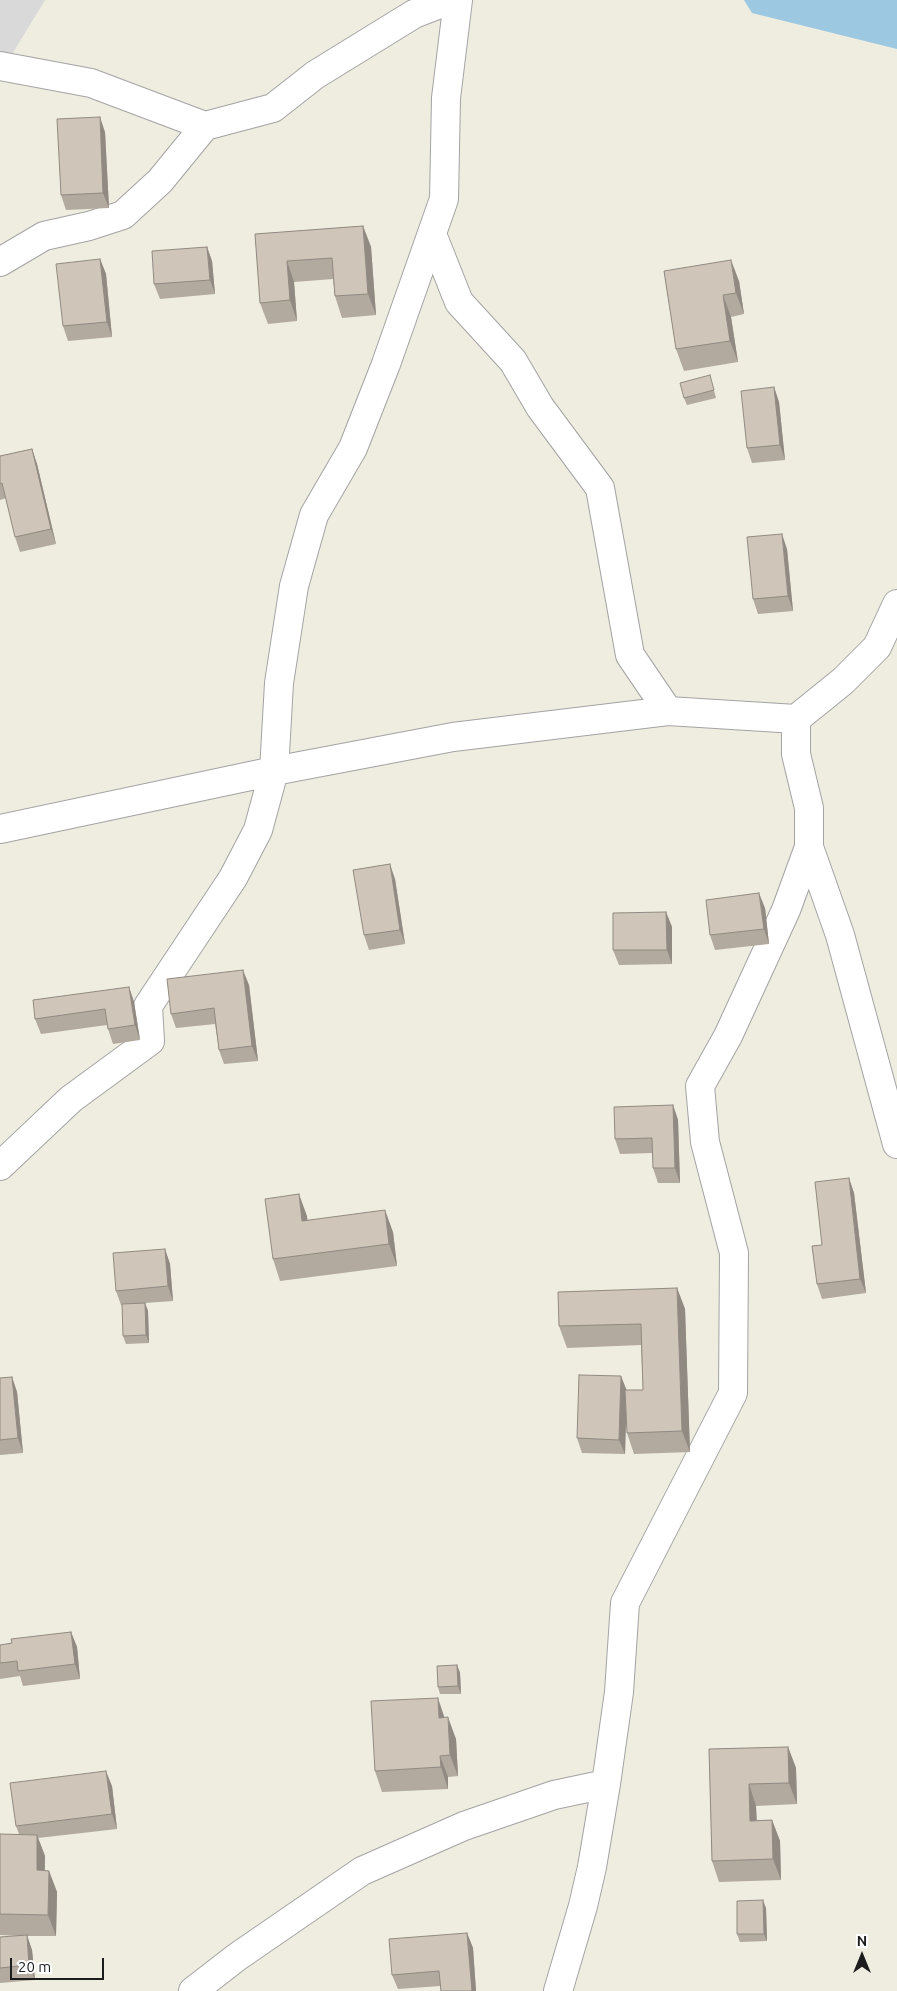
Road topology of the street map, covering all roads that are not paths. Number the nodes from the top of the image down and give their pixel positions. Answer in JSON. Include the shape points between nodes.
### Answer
{"nodes":[{"id":1,"x":450,"y":0,"type":"edge"},
{"id":2,"x":458,"y":0,"type":"edge"},
{"id":3,"x":0,"y":66,"type":"edge"},
{"id":4,"x":205,"y":126,"type":"junction"},
{"id":5,"x":432,"y":234,"type":"junction"},
{"id":6,"x":0,"y":262,"type":"edge"},
{"id":7,"x":897,"y":604,"type":"edge"},
{"id":8,"x":668,"y":711,"type":"junction"},
{"id":9,"x":796,"y":719,"type":"junction"},
{"id":10,"x":274,"y":771,"type":"junction"},
{"id":11,"x":0,"y":829,"type":"edge"},
{"id":12,"x":809,"y":847,"type":"junction"},
{"id":13,"x":897,"y":1144,"type":"edge"},
{"id":14,"x":0,"y":1166,"type":"edge"},
{"id":15,"x":606,"y":1784,"type":"junction"},
{"id":16,"x":193,"y":1991,"type":"edge"},
{"id":17,"x":558,"y":1991,"type":"edge"}],
"edges":[{"from":1,"to":4,"type":"street","via":[[397,24],[315,75],[273,108]]},
{"from":2,"to":5,"type":"street","via":[[446,98],[444,199]]},
{"from":3,"to":4,"type":"street","via":[[91,83]]},
{"from":4,"to":6,"type":"street","via":[[160,181],[123,215],[44,236]]},
{"from":5,"to":8,"type":"street","via":[[459,302],[512,361],[540,407],[600,488],[630,655]]},
{"from":5,"to":10,"type":"street","via":[[353,448],[314,515],[294,586],[279,683]]},
{"from":7,"to":9,"type":"street","via":[[877,647],[843,681]]},
{"from":8,"to":9,"type":"street"},
{"from":8,"to":10,"type":"street","via":[[453,737]]},
{"from":9,"to":12,"type":"street","via":[[796,754],[809,808]]},
{"from":10,"to":11,"type":"street"},
{"from":10,"to":14,"type":"street","via":[[258,830],[233,878],[148,1006],[150,1041],[71,1098]]},
{"from":12,"to":13,"type":"street","via":[[840,935]]},
{"from":12,"to":15,"type":"street","via":[[786,910],[728,1036],[700,1086],[705,1142],[734,1253],[733,1393],[625,1603]]},
{"from":15,"to":16,"type":"street","via":[[554,1795],[464,1826],[362,1871]]},
{"from":15,"to":17,"type":"street","via":[[583,1906]]}]}
